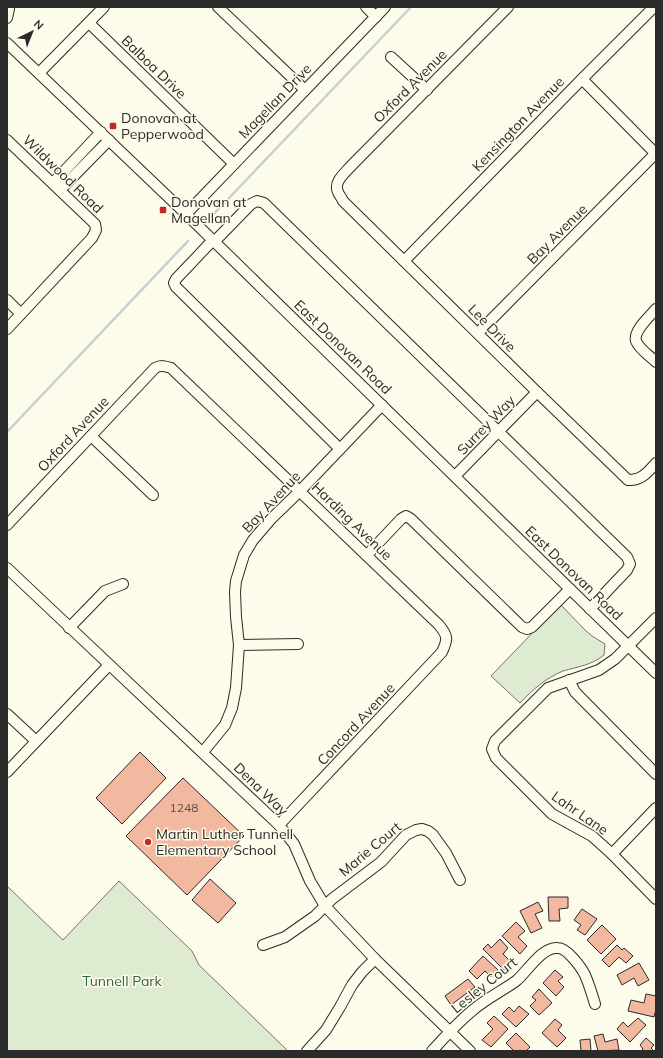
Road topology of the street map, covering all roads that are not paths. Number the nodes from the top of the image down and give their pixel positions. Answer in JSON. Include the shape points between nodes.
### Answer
{"nodes":[{"id":1,"x":104,"y":7,"type":"edge"},
{"id":2,"x":218,"y":7,"type":"edge"},
{"id":3,"x":366,"y":7,"type":"edge"},
{"id":4,"x":385,"y":7,"type":"edge"},
{"id":5,"x":508,"y":7,"type":"edge"},
{"id":6,"x":654,"y":7,"type":"edge"},
{"id":7,"x":376,"y":17,"type":"junction"},
{"id":8,"x":88,"y":23,"type":"junction"},
{"id":9,"x":7,"y":43,"type":"edge"},
{"id":10,"x":392,"y":57,"type":"dead end"},
{"id":11,"x":39,"y":73,"type":"junction"},
{"id":12,"x":582,"y":79,"type":"junction"},
{"id":13,"x":305,"y":90,"type":"junction"},
{"id":14,"x":427,"y":90,"type":"junction"},
{"id":15,"x":101,"y":132,"type":"junction"},
{"id":16,"x":7,"y":140,"type":"edge"},
{"id":17,"x":109,"y":140,"type":"junction"},
{"id":18,"x":656,"y":154,"type":"edge"},
{"id":19,"x":234,"y":164,"type":"junction"},
{"id":20,"x":57,"y":187,"type":"junction"},
{"id":21,"x":337,"y":188,"type":"joint"},
{"id":22,"x":186,"y":214,"type":"junction"},
{"id":23,"x":214,"y":241,"type":"junction"},
{"id":24,"x":404,"y":261,"type":"junction"},
{"id":25,"x":7,"y":300,"type":"edge"},
{"id":26,"x":656,"y":309,"type":"edge"},
{"id":27,"x":21,"y":314,"type":"junction"},
{"id":28,"x":7,"y":329,"type":"edge"},
{"id":29,"x":478,"y":333,"type":"junction"},
{"id":30,"x":656,"y":362,"type":"edge"},
{"id":31,"x":162,"y":366,"type":"joint"},
{"id":32,"x":537,"y":392,"type":"junction"},
{"id":33,"x":382,"y":405,"type":"junction"},
{"id":34,"x":498,"y":432,"type":"junction"},
{"id":35,"x":91,"y":436,"type":"junction"},
{"id":36,"x":340,"y":449,"type":"junction"},
{"id":37,"x":656,"y":463,"type":"edge"},
{"id":38,"x":455,"y":476,"type":"junction"},
{"id":39,"x":300,"y":490,"type":"junction"},
{"id":40,"x":153,"y":494,"type":"dead end"},
{"id":41,"x":7,"y":525,"type":"edge"},
{"id":42,"x":367,"y":555,"type":"junction"},
{"id":43,"x":7,"y":568,"type":"edge"},
{"id":44,"x":123,"y":584,"type":"dead end"},
{"id":45,"x":570,"y":588,"type":"junction"},
{"id":46,"x":590,"y":609,"type":"junction"},
{"id":47,"x":656,"y":618,"type":"edge"},
{"id":48,"x":69,"y":628,"type":"junction"},
{"id":49,"x":447,"y":638,"type":"joint"},
{"id":50,"x":298,"y":644,"type":"dead end"},
{"id":51,"x":238,"y":645,"type":"junction"},
{"id":52,"x":628,"y":646,"type":"junction"},
{"id":53,"x":109,"y":665,"type":"junction"},
{"id":54,"x":656,"y":673,"type":"edge"},
{"id":55,"x":569,"y":680,"type":"junction"},
{"id":56,"x":7,"y":714,"type":"edge"},
{"id":57,"x":36,"y":741,"type":"junction"},
{"id":58,"x":203,"y":752,"type":"junction"},
{"id":59,"x":7,"y":772,"type":"edge"},
{"id":60,"x":656,"y":774,"type":"edge"},
{"id":61,"x":656,"y":808,"type":"edge"},
{"id":62,"x":279,"y":825,"type":"junction"},
{"id":63,"x":612,"y":854,"type":"junction"},
{"id":64,"x":460,"y":880,"type":"dead end"},
{"id":65,"x":656,"y":899,"type":"edge"},
{"id":66,"x":325,"y":906,"type":"junction"},
{"id":67,"x":263,"y":945,"type":"dead end"},
{"id":68,"x":375,"y":959,"type":"junction"},
{"id":69,"x":595,"y":1004,"type":"dead end"},
{"id":70,"x":450,"y":1031,"type":"junction"},
{"id":71,"x":307,"y":1051,"type":"edge"},
{"id":72,"x":432,"y":1051,"type":"edge"},
{"id":73,"x":470,"y":1051,"type":"edge"}],
"edges":[{"from":1,"to":8,"type":"street"},
{"from":2,"to":13,"type":"street"},
{"from":3,"to":7,"type":"street"},
{"from":4,"to":7,"type":"street","name":"Magellan Drive"},
{"from":5,"to":14,"type":"street","name":"Oxford Avenue"},
{"from":6,"to":12,"type":"street","name":"Kensington Avenue"},
{"from":7,"to":13,"type":"street","name":"Magellan Drive"},
{"from":8,"to":11,"type":"street"},
{"from":8,"to":19,"type":"street","name":"Balboa Drive"},
{"from":9,"to":11,"type":"street","name":"East Donovan Road"},
{"from":10,"to":14,"type":"street"},
{"from":11,"to":15,"type":"street","name":"East Donovan Road"},
{"from":12,"to":18,"type":"street"},
{"from":12,"to":24,"type":"street","name":"Kensington Avenue"},
{"from":13,"to":19,"type":"street","name":"Magellan Drive"},
{"from":14,"to":21,"type":"street","name":"Oxford Avenue","via":[[351,166],[338,181]]},
{"from":15,"to":17,"type":"street","name":"East Donovan Road"},
{"from":15,"to":20,"type":"street"},
{"from":16,"to":20,"type":"street","name":"Wildwood Road"},
{"from":17,"to":20,"type":"street"},
{"from":17,"to":22,"type":"street","name":"East Donovan Road"},
{"from":18,"to":29,"type":"street","name":"Bay Avenue"},
{"from":19,"to":22,"type":"street","name":"Magellan Drive"},
{"from":20,"to":27,"type":"street","name":"Wildwood Road","via":[[95,224],[96,230],[92,238]]},
{"from":21,"to":24,"type":"street","name":"Lee Drive","via":[[343,201]]},
{"from":22,"to":23,"type":"street","name":"East Donovan Road"},
{"from":23,"to":33,"type":"street","name":"East Donovan Road"},
{"from":23,"to":34,"type":"street","via":[[251,204],[257,201],[264,204]]},
{"from":23,"to":36,"type":"street","via":[[176,279],[176,287]]},
{"from":24,"to":29,"type":"street","name":"Lee Drive"},
{"from":25,"to":27,"type":"street"},
{"from":26,"to":30,"type":"street","via":[[636,334],[640,347]]},
{"from":27,"to":28,"type":"street"},
{"from":29,"to":32,"type":"street","name":"Lee Drive"},
{"from":31,"to":35,"type":"street","name":"Oxford Avenue","via":[[155,368]]},
{"from":31,"to":39,"type":"street","name":"Harding Avenue","via":[[171,368]]},
{"from":32,"to":34,"type":"street","name":"Surrey Way"},
{"from":32,"to":37,"type":"street","name":"Lee Drive","via":[[628,480],[646,474]]},
{"from":33,"to":36,"type":"street","name":"Bay Avenue"},
{"from":33,"to":38,"type":"street","name":"East Donovan Road"},
{"from":34,"to":38,"type":"street","name":"Surrey Way"},
{"from":34,"to":46,"type":"street","via":[[627,557],[630,564],[628,570]]},
{"from":35,"to":40,"type":"street"},
{"from":35,"to":41,"type":"street","name":"Oxford Avenue"},
{"from":36,"to":39,"type":"street","name":"Bay Avenue"},
{"from":38,"to":45,"type":"street","name":"East Donovan Road"},
{"from":39,"to":42,"type":"street","name":"Harding Avenue"},
{"from":39,"to":51,"type":"street","name":"Bay Avenue","via":[[271,519],[244,555],[235,592]]},
{"from":42,"to":45,"type":"street","via":[[406,516],[527,629],[532,627]]},
{"from":42,"to":49,"type":"street","name":"Harding Avenue","via":[[439,625]]},
{"from":43,"to":48,"type":"street","name":"Dena Way"},
{"from":44,"to":48,"type":"street","via":[[105,591]]},
{"from":45,"to":46,"type":"street","name":"East Donovan Road"},
{"from":46,"to":52,"type":"street","name":"East Donovan Road"},
{"from":47,"to":52,"type":"street"},
{"from":48,"to":53,"type":"street","name":"Dena Way"},
{"from":49,"to":62,"type":"street","name":"Concord Avenue","via":[[442,652]]},
{"from":50,"to":51,"type":"street"},
{"from":51,"to":58,"type":"street","name":"Bay Avenue","via":[[236,688],[232,708],[225,725]]},
{"from":52,"to":54,"type":"street","name":"East Donovan Road"},
{"from":52,"to":55,"type":"street","via":[[599,670]]},
{"from":53,"to":57,"type":"street"},
{"from":53,"to":58,"type":"street","name":"Dena Way"},
{"from":55,"to":60,"type":"street","via":[[575,692]]},
{"from":55,"to":63,"type":"street","name":"Lahr Lane","via":[[548,688],[495,741],[492,749],[496,758],[552,814],[592,836]]},
{"from":56,"to":57,"type":"street"},
{"from":57,"to":59,"type":"street"},
{"from":58,"to":62,"type":"street","name":"Dena Way"},
{"from":61,"to":63,"type":"street"},
{"from":62,"to":66,"type":"street","name":"Dena Way","via":[[294,844],[310,881]]},
{"from":63,"to":65,"type":"street","name":"Lahr Lane"},
{"from":64,"to":66,"type":"street","name":"Marie Court","via":[[433,835],[422,829],[416,830],[406,835],[381,862]]},
{"from":66,"to":67,"type":"street","via":[[285,937]]},
{"from":66,"to":68,"type":"street","name":"Dena Way"},
{"from":68,"to":70,"type":"street","name":"Dena Way"},
{"from":68,"to":71,"type":"street","via":[[352,985],[326,1030]]},
{"from":69,"to":70,"type":"street","name":"Lesley Court","via":[[585,975],[570,954],[565,950],[552,948],[537,959],[517,980],[474,1010]]},
{"from":70,"to":72,"type":"street"},
{"from":70,"to":73,"type":"street","name":"Dena Way"}]}
